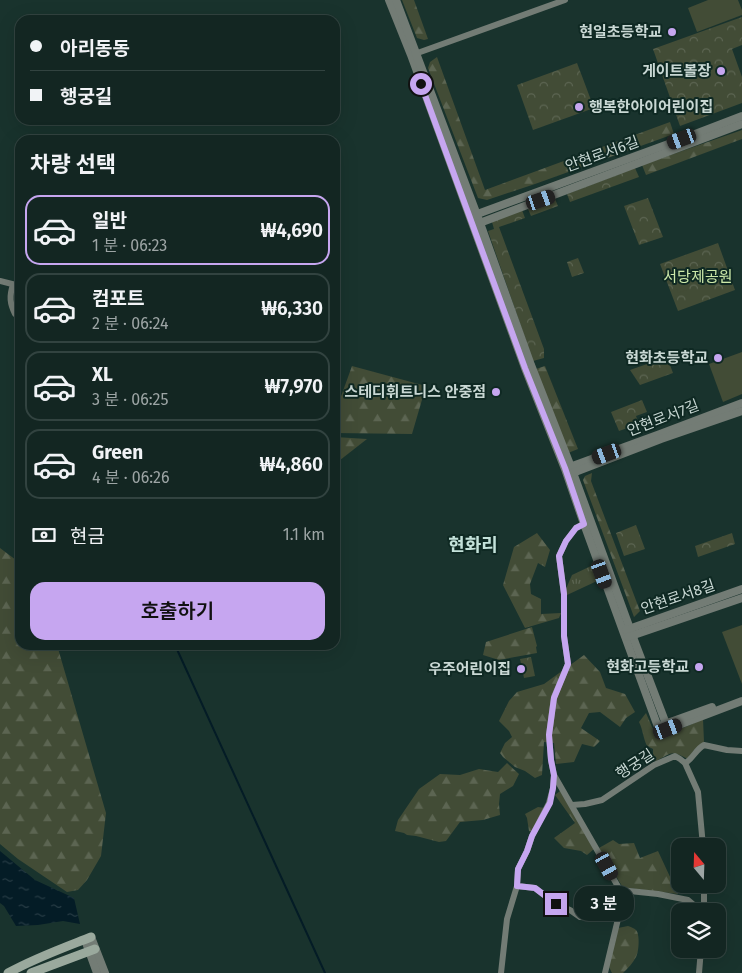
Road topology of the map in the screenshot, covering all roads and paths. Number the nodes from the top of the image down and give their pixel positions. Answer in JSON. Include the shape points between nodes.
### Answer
{"nodes":[{"id":1,"x":389,"y":0,"type":"edge"},
{"id":2,"x":396,"y":0,"type":"edge"},
{"id":3,"x":566,"y":0,"type":"edge"},
{"id":4,"x":414,"y":54,"type":"junction"},
{"id":5,"x":742,"y":116,"type":"edge"},
{"id":6,"x":742,"y":124,"type":"edge"},
{"id":7,"x":473,"y":216,"type":"junction"},
{"id":8,"x":476,"y":224,"type":"junction"},
{"id":9,"x":0,"y":281,"type":"edge"},
{"id":10,"x":15,"y":314,"type":"dead end"},
{"id":11,"x":742,"y":403,"type":"edge"},
{"id":12,"x":742,"y":411,"type":"edge"},
{"id":13,"x":569,"y":470,"type":"junction"},
{"id":14,"x":587,"y":522,"type":"junction"},
{"id":15,"x":742,"y":589,"type":"edge"},
{"id":16,"x":742,"y":598,"type":"edge"},
{"id":17,"x":628,"y":633,"type":"junction"},
{"id":18,"x":742,"y":696,"type":"edge"},
{"id":19,"x":742,"y":701,"type":"edge"},
{"id":20,"x":667,"y":726,"type":"junction"},
{"id":21,"x":742,"y":751,"type":"edge"},
{"id":22,"x":684,"y":763,"type":"junction"},
{"id":23,"x":554,"y":775,"type":"junction"},
{"id":24,"x":572,"y":805,"type":"junction"},
{"id":25,"x":702,"y":838,"type":"edge"},
{"id":26,"x":517,"y":886,"type":"junction"},
{"id":27,"x":620,"y":890,"type":"junction"},
{"id":28,"x":692,"y":903,"type":"edge"},
{"id":29,"x":618,"y":920,"type":"junction"},
{"id":30,"x":88,"y":938,"type":"joint"},
{"id":31,"x":92,"y":950,"type":"junction"},
{"id":32,"x":701,"y":958,"type":"edge"},
{"id":33,"x":8,"y":973,"type":"edge"},
{"id":34,"x":30,"y":973,"type":"edge"},
{"id":35,"x":97,"y":973,"type":"edge"},
{"id":36,"x":105,"y":973,"type":"edge"},
{"id":37,"x":501,"y":973,"type":"edge"},
{"id":38,"x":605,"y":973,"type":"edge"},
{"id":39,"x":699,"y":973,"type":"edge"}],
"edges":[{"from":1,"to":4,"type":"street"},
{"from":2,"to":4,"type":"street"},
{"from":3,"to":4,"type":"street"},
{"from":4,"to":7,"type":"street"},
{"from":5,"to":7,"type":"street","name":"안현로서6길"},
{"from":6,"to":8,"type":"street","name":"안현로서6길"},
{"from":7,"to":8,"type":"street"},
{"from":8,"to":13,"type":"street","via":[[525,368]]},
{"from":9,"to":10,"type":"street","via":[[15,285],[10,297]]},
{"from":11,"to":13,"type":"street","name":"안현로서7길"},
{"from":12,"to":13,"type":"street","name":"안현로서7길"},
{"from":13,"to":14,"type":"street"},
{"from":14,"to":17,"type":"street"},
{"from":14,"to":23,"type":"street","via":[[576,528],[559,556],[568,664],[554,698],[549,735]]},
{"from":15,"to":17,"type":"street","name":"안현로서8길"},
{"from":16,"to":17,"type":"street","name":"안현로서8길"},
{"from":17,"to":20,"type":"street"},
{"from":17,"to":20,"type":"street","via":[[658,727]]},
{"from":18,"to":20,"type":"street"},
{"from":19,"to":20,"type":"street"},
{"from":21,"to":22,"type":"street","via":[[704,745],[690,761]]},
{"from":22,"to":24,"type":"street","name":"행궁길","via":[[672,756],[602,800]]},
{"from":22,"to":25,"type":"street","via":[[698,792]]},
{"from":23,"to":24,"type":"street"},
{"from":23,"to":26,"type":"street","via":[[550,803],[518,869]]},
{"from":24,"to":27,"type":"street"},
{"from":26,"to":29,"type":"street","via":[[535,888],[580,917]]},
{"from":26,"to":37,"type":"street","via":[[506,919]]},
{"from":27,"to":28,"type":"street","via":[[658,894]]},
{"from":27,"to":29,"type":"street"},
{"from":29,"to":38,"type":"street"},
{"from":30,"to":31,"type":"street"},
{"from":30,"to":33,"type":"main road"},
{"from":31,"to":34,"type":"main road"},
{"from":31,"to":35,"type":"street"},
{"from":31,"to":36,"type":"street"},
{"from":32,"to":39,"type":"street"}]}
